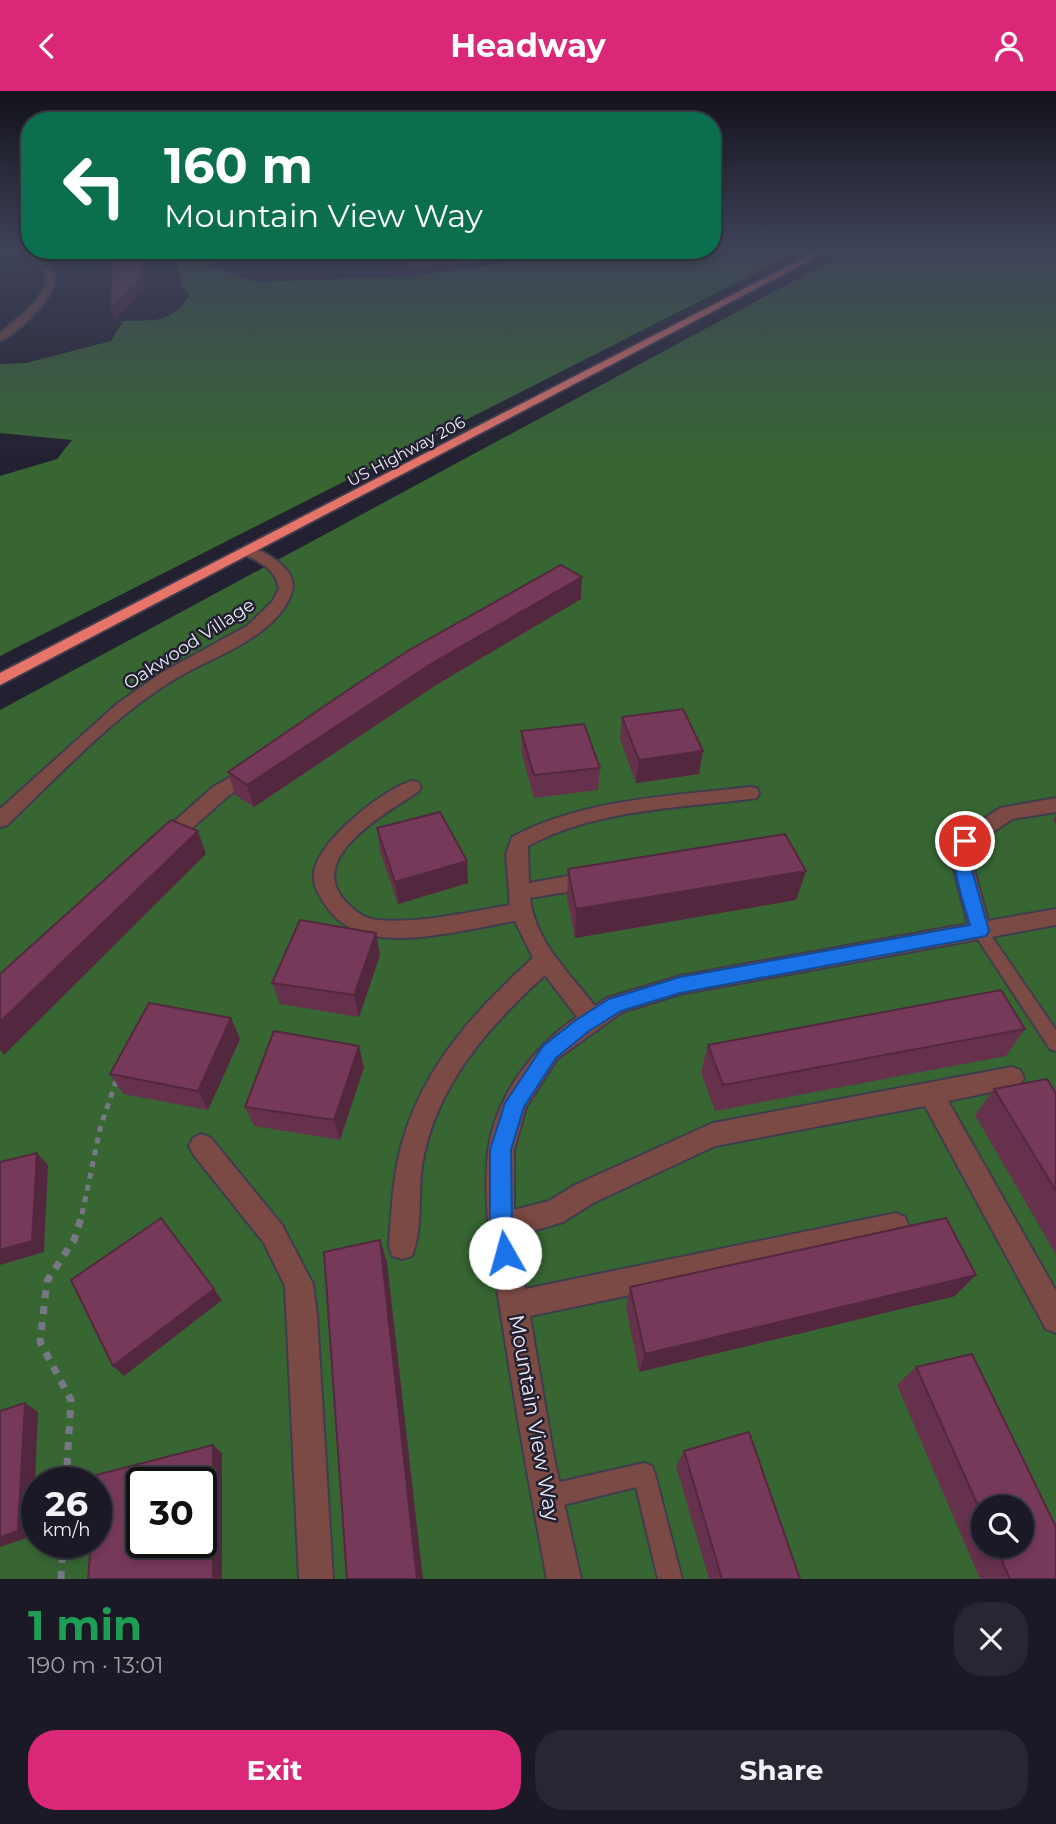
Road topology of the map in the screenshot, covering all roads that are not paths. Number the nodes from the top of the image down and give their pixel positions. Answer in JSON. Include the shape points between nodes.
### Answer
{"nodes":[{"id":1,"x":20,"y":319,"type":"edge"},
{"id":2,"x":693,"y":319,"type":"edge"},
{"id":3,"x":0,"y":338,"type":"edge"},
{"id":4,"x":248,"y":551,"type":"junction"},
{"id":5,"x":0,"y":680,"type":"edge"},
{"id":6,"x":265,"y":761,"type":"edge"},
{"id":7,"x":412,"y":787,"type":"dead end"},
{"id":8,"x":750,"y":793,"type":"dead end"},
{"id":9,"x":1056,"y":805,"type":"edge"},
{"id":10,"x":0,"y":820,"type":"edge"},
{"id":11,"x":150,"y":855,"type":"edge"},
{"id":12,"x":614,"y":876,"type":"edge"},
{"id":13,"x":520,"y":902,"type":"junction"},
{"id":14,"x":1056,"y":917,"type":"edge"},
{"id":15,"x":980,"y":931,"type":"junction"},
{"id":16,"x":546,"y":960,"type":"junction"},
{"id":17,"x":592,"y":1020,"type":"junction"},
{"id":18,"x":1056,"y":1044,"type":"edge"},
{"id":19,"x":1012,"y":1078,"type":"dead end"},
{"id":20,"x":931,"y":1093,"type":"junction"},
{"id":21,"x":202,"y":1146,"type":"dead end"},
{"id":22,"x":895,"y":1226,"type":"edge"},
{"id":23,"x":501,"y":1227,"type":"junction"},
{"id":24,"x":402,"y":1246,"type":"dead end"},
{"id":25,"x":513,"y":1305,"type":"junction"},
{"id":26,"x":1056,"y":1319,"type":"edge"},
{"id":27,"x":547,"y":1497,"type":"junction"},
{"id":28,"x":316,"y":1579,"type":"edge"},
{"id":29,"x":564,"y":1579,"type":"edge"},
{"id":30,"x":670,"y":1579,"type":"edge"}],
"edges":[{"from":1,"to":3,"type":"street"},
{"from":2,"to":4,"type":"highway","name":"US Highway 206"},
{"from":4,"to":5,"type":"highway","name":"US Highway 206"},
{"from":4,"to":10,"type":"street","name":"Oakwood Village","via":[[276,566],[284,577],[286,589],[274,611],[138,697]]},
{"from":6,"to":11,"type":"street","via":[[220,792]]},
{"from":7,"to":13,"type":"street","via":[[346,832],[330,854],[323,875],[329,898],[352,922],[374,928],[405,927]]},
{"from":8,"to":13,"type":"street","via":[[629,809],[544,827],[519,842]]},
{"from":9,"to":15,"type":"street","via":[[1007,813],[965,841],[961,859]]},
{"from":12,"to":13,"type":"street"},
{"from":13,"to":16,"type":"street"},
{"from":14,"to":15,"type":"street","name":"Mountain View Way"},
{"from":15,"to":17,"type":"street","name":"Mountain View Way","via":[[680,985],[615,1005]]},
{"from":15,"to":18,"type":"lane"},
{"from":16,"to":17,"type":"street"},
{"from":16,"to":24,"type":"street","via":[[502,999],[455,1051],[427,1104],[412,1152]]},
{"from":17,"to":23,"type":"street","name":"Mountain View Way","via":[[550,1052],[515,1103],[500,1150]]},
{"from":19,"to":20,"type":"street"},
{"from":20,"to":23,"type":"street","via":[[713,1135],[583,1194],[554,1213]]},
{"from":20,"to":26,"type":"street"},
{"from":21,"to":28,"type":"street","via":[[273,1234],[299,1285]]},
{"from":22,"to":25,"type":"street"},
{"from":23,"to":25,"type":"street","name":"Mountain View Way"},
{"from":25,"to":27,"type":"street","name":"Mountain View Way"},
{"from":27,"to":29,"type":"street","name":"Mountain View Way"},
{"from":27,"to":30,"type":"lane","via":[[644,1474]]}]}
